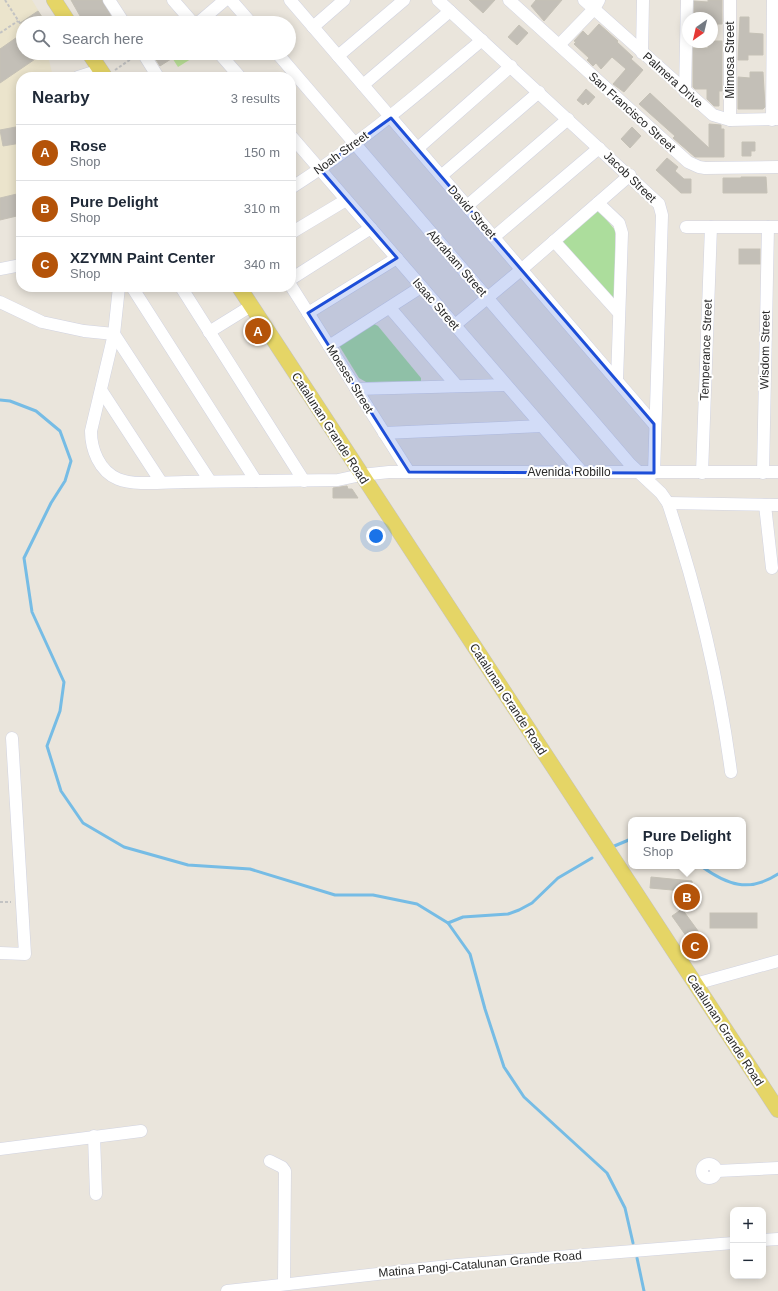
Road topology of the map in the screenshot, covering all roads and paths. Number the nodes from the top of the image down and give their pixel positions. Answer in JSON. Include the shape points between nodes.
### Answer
{"nodes":[{"id":1,"x":5,"y":0,"type":"edge"},
{"id":2,"x":54,"y":0,"type":"edge"},
{"id":3,"x":109,"y":0,"type":"edge"},
{"id":4,"x":174,"y":0,"type":"edge"},
{"id":5,"x":225,"y":0,"type":"edge"},
{"id":6,"x":231,"y":0,"type":"edge"},
{"id":7,"x":290,"y":0,"type":"edge"},
{"id":8,"x":344,"y":0,"type":"edge"},
{"id":9,"x":404,"y":0,"type":"edge"},
{"id":10,"x":438,"y":0,"type":"edge"},
{"id":11,"x":509,"y":0,"type":"edge"},
{"id":12,"x":584,"y":0,"type":"edge"},
{"id":13,"x":643,"y":0,"type":"edge"},
{"id":14,"x":686,"y":0,"type":"edge"},
{"id":15,"x":730,"y":0,"type":"edge"},
{"id":16,"x":773,"y":0,"type":"edge"},
{"id":17,"x":596,"y":4,"type":"edge"},
{"id":18,"x":450,"y":11,"type":"junction"},
{"id":19,"x":64,"y":16,"type":"edge"},
{"id":20,"x":119,"y":16,"type":"edge"},
{"id":21,"x":187,"y":16,"type":"edge"},
{"id":22,"x":206,"y":16,"type":"edge"},
{"id":23,"x":245,"y":16,"type":"edge"},
{"id":24,"x":16,"y":17,"type":"edge"},
{"id":25,"x":16,"y":21,"type":"edge"},
{"id":26,"x":313,"y":27,"type":"junction"},
{"id":27,"x":0,"y":33,"type":"edge"},
{"id":28,"x":482,"y":40,"type":"junction"},
{"id":29,"x":559,"y":45,"type":"junction"},
{"id":30,"x":642,"y":53,"type":"junction"},
{"id":31,"x":338,"y":56,"type":"junction"},
{"id":32,"x":93,"y":60,"type":"edge"},
{"id":33,"x":130,"y":60,"type":"edge"},
{"id":34,"x":147,"y":60,"type":"edge"},
{"id":35,"x":225,"y":60,"type":"edge"},
{"id":36,"x":283,"y":60,"type":"edge"},
{"id":37,"x":511,"y":66,"type":"junction"},
{"id":38,"x":101,"y":72,"type":"edge"},
{"id":39,"x":108,"y":72,"type":"edge"},
{"id":40,"x":155,"y":72,"type":"edge"},
{"id":41,"x":236,"y":72,"type":"edge"},
{"id":42,"x":293,"y":72,"type":"edge"},
{"id":43,"x":296,"y":75,"type":"edge"},
{"id":44,"x":363,"y":85,"type":"junction"},
{"id":45,"x":539,"y":92,"type":"junction"},
{"id":46,"x":685,"y":92,"type":"junction"},
{"id":47,"x":391,"y":118,"type":"junction"},
{"id":48,"x":568,"y":119,"type":"junction"},
{"id":49,"x":775,"y":119,"type":"edge"},
{"id":50,"x":730,"y":120,"type":"junction"},
{"id":51,"x":296,"y":142,"type":"edge"},
{"id":52,"x":355,"y":144,"type":"junction"},
{"id":53,"x":418,"y":148,"type":"junction"},
{"id":54,"x":599,"y":148,"type":"junction"},
{"id":55,"x":778,"y":167,"type":"edge"},
{"id":56,"x":320,"y":169,"type":"junction"},
{"id":57,"x":630,"y":175,"type":"junction"},
{"id":58,"x":441,"y":176,"type":"junction"},
{"id":59,"x":296,"y":185,"type":"edge"},
{"id":60,"x":346,"y":200,"type":"junction"},
{"id":61,"x":598,"y":202,"type":"junction"},
{"id":62,"x":467,"y":206,"type":"junction"},
{"id":63,"x":686,"y":227,"type":"dead end"},
{"id":64,"x":710,"y":227,"type":"junction"},
{"id":65,"x":773,"y":227,"type":"edge"},
{"id":66,"x":371,"y":228,"type":"junction"},
{"id":67,"x":296,"y":230,"type":"edge"},
{"id":68,"x":494,"y":237,"type":"junction"},
{"id":69,"x":554,"y":241,"type":"junction"},
{"id":70,"x":397,"y":258,"type":"junction"},
{"id":71,"x":16,"y":266,"type":"edge"},
{"id":72,"x":0,"y":269,"type":"edge"},
{"id":73,"x":522,"y":270,"type":"junction"},
{"id":74,"x":296,"y":276,"type":"edge"},
{"id":75,"x":422,"y":287,"type":"junction"},
{"id":76,"x":118,"y":292,"type":"edge"},
{"id":77,"x":135,"y":292,"type":"edge"},
{"id":78,"x":184,"y":292,"type":"edge"},
{"id":79,"x":241,"y":292,"type":"edge"},
{"id":80,"x":295,"y":292,"type":"edge"},
{"id":81,"x":487,"y":299,"type":"junction"},
{"id":82,"x":0,"y":302,"type":"edge"},
{"id":83,"x":251,"y":306,"type":"junction"},
{"id":84,"x":390,"y":308,"type":"junction"},
{"id":85,"x":308,"y":313,"type":"junction"},
{"id":86,"x":619,"y":313,"type":"junction"},
{"id":87,"x":455,"y":325,"type":"junction"},
{"id":88,"x":209,"y":332,"type":"junction"},
{"id":89,"x":114,"y":334,"type":"junction"},
{"id":90,"x":329,"y":346,"type":"junction"},
{"id":91,"x":617,"y":380,"type":"junction"},
{"id":92,"x":506,"y":385,"type":"junction"},
{"id":93,"x":456,"y":386,"type":"junction"},
{"id":94,"x":356,"y":389,"type":"junction"},
{"id":95,"x":101,"y":390,"type":"junction"},
{"id":96,"x":654,"y":424,"type":"junction"},
{"id":97,"x":542,"y":426,"type":"junction"},
{"id":98,"x":384,"y":433,"type":"junction"},
{"id":99,"x":409,"y":472,"type":"junction"},
{"id":100,"x":582,"y":472,"type":"junction"},
{"id":101,"x":778,"y":472,"type":"edge"},
{"id":102,"x":638,"y":473,"type":"junction"},
{"id":103,"x":654,"y":473,"type":"junction"},
{"id":104,"x":702,"y":473,"type":"junction"},
{"id":105,"x":762,"y":473,"type":"junction"},
{"id":106,"x":361,"y":475,"type":"junction"},
{"id":107,"x":210,"y":481,"type":"junction"},
{"id":108,"x":256,"y":481,"type":"junction"},
{"id":109,"x":304,"y":481,"type":"junction"},
{"id":110,"x":161,"y":482,"type":"junction"},
{"id":111,"x":668,"y":503,"type":"junction"},
{"id":112,"x":765,"y":505,"type":"junction"},
{"id":113,"x":778,"y":505,"type":"edge"},
{"id":114,"x":772,"y":568,"type":"dead end"},
{"id":115,"x":12,"y":738,"type":"dead end"},
{"id":116,"x":732,"y":772,"type":"dead end"},
{"id":117,"x":0,"y":953,"type":"edge"},
{"id":118,"x":778,"y":961,"type":"edge"},
{"id":119,"x":695,"y":984,"type":"junction"},
{"id":120,"x":778,"y":1110,"type":"edge"},
{"id":121,"x":141,"y":1132,"type":"dead end"},
{"id":122,"x":94,"y":1136,"type":"junction"},
{"id":123,"x":0,"y":1149,"type":"edge"},
{"id":124,"x":270,"y":1161,"type":"dead end"},
{"id":125,"x":778,"y":1168,"type":"edge"},
{"id":126,"x":717,"y":1171,"type":"dead end"},
{"id":127,"x":96,"y":1194,"type":"dead end"},
{"id":128,"x":778,"y":1239,"type":"edge"},
{"id":129,"x":766,"y":1240,"type":"edge"},
{"id":130,"x":730,"y":1243,"type":"edge"},
{"id":131,"x":284,"y":1283,"type":"junction"},
{"id":132,"x":228,"y":1291,"type":"edge"},
{"id":133,"x":231,"y":1291,"type":"edge"}],
"edges":[{"from":1,"to":24,"type":"path"},
{"from":2,"to":19,"type":"main road"},
{"from":3,"to":20,"type":"street"},
{"from":4,"to":21,"type":"street"},
{"from":5,"to":22,"type":"street"},
{"from":6,"to":23,"type":"street"},
{"from":7,"to":26,"type":"street","name":"David Street"},
{"from":8,"to":26,"type":"street"},
{"from":9,"to":31,"type":"street"},
{"from":10,"to":18,"type":"street","name":"Jacob Street"},
{"from":11,"to":29,"type":"street","name":"San Francisco Street"},
{"from":12,"to":17,"type":"street","name":"Palmera Drive"},
{"from":13,"to":30,"type":"street"},
{"from":14,"to":46,"type":"street"},
{"from":15,"to":50,"type":"street","name":"Mimosa Street"},
{"from":16,"to":49,"type":"street"},
{"from":17,"to":29,"type":"street"},
{"from":17,"to":30,"type":"street","name":"Palmera Drive"},
{"from":18,"to":28,"type":"street","name":"Jacob Street"},
{"from":18,"to":44,"type":"street"},
{"from":25,"to":27,"type":"path"},
{"from":26,"to":31,"type":"street","name":"David Street"},
{"from":28,"to":37,"type":"street","name":"Jacob Street"},
{"from":28,"to":47,"type":"street","name":"Noah Street"},
{"from":29,"to":55,"type":"street","name":"San Francisco Street","via":[[683,159],[693,165],[705,168]]},
{"from":30,"to":46,"type":"street","name":"Palmera Drive"},
{"from":31,"to":44,"type":"street","name":"David Street"},
{"from":32,"to":38,"type":"main road"},
{"from":33,"to":39,"type":"path"},
{"from":34,"to":40,"type":"street"},
{"from":35,"to":41,"type":"street"},
{"from":36,"to":42,"type":"street","name":"Abraham Street"},
{"from":37,"to":45,"type":"street","name":"Jacob Street"},
{"from":37,"to":53,"type":"street"},
{"from":43,"to":52,"type":"street","name":"Abraham Street"},
{"from":44,"to":47,"type":"street","name":"David Street"},
{"from":45,"to":48,"type":"street","name":"Jacob Street"},
{"from":45,"to":58,"type":"street"},
{"from":46,"to":50,"type":"street","name":"Palmera Drive","via":[[713,116]]},
{"from":47,"to":52,"type":"street","name":"Noah Street"},
{"from":47,"to":53,"type":"street","name":"David Street"},
{"from":48,"to":54,"type":"street","name":"Jacob Street"},
{"from":48,"to":62,"type":"street"},
{"from":49,"to":50,"type":"street","name":"Palmera Drive"},
{"from":51,"to":56,"type":"street","name":"Isaac Street"},
{"from":52,"to":56,"type":"street","name":"Noah Street"},
{"from":52,"to":81,"type":"street","name":"Abraham Street"},
{"from":53,"to":58,"type":"street","name":"David Street"},
{"from":54,"to":57,"type":"street","name":"Jacob Street"},
{"from":54,"to":68,"type":"street"},
{"from":56,"to":59,"type":"street","name":"Noah Street"},
{"from":56,"to":60,"type":"street","name":"Isaac Street"},
{"from":57,"to":61,"type":"street"},
{"from":57,"to":96,"type":"street","name":"Jacob Street","via":[[655,198],[662,215]]},
{"from":58,"to":62,"type":"street","name":"David Street"},
{"from":60,"to":66,"type":"street","name":"Isaac Street"},
{"from":60,"to":67,"type":"street"},
{"from":61,"to":69,"type":"street"},
{"from":61,"to":86,"type":"street","via":[[621,227]]},
{"from":62,"to":68,"type":"street","name":"David Street"},
{"from":63,"to":64,"type":"street"},
{"from":64,"to":65,"type":"street"},
{"from":64,"to":104,"type":"street","name":"Temperance Street"},
{"from":65,"to":105,"type":"street","name":"Wisdom Street"},
{"from":66,"to":70,"type":"street","name":"Isaac Street"},
{"from":66,"to":74,"type":"street"},
{"from":68,"to":73,"type":"street","name":"David Street"},
{"from":69,"to":73,"type":"street"},
{"from":69,"to":86,"type":"street"},
{"from":70,"to":75,"type":"street","name":"Isaac Street"},
{"from":70,"to":85,"type":"street"},
{"from":71,"to":72,"type":"street"},
{"from":73,"to":81,"type":"street"},
{"from":73,"to":91,"type":"street","name":"David Street"},
{"from":75,"to":84,"type":"street"},
{"from":75,"to":87,"type":"street","name":"Isaac Street"},
{"from":76,"to":89,"type":"street","name":"Avenida Robillo"},
{"from":77,"to":108,"type":"street"},
{"from":78,"to":88,"type":"street"},
{"from":79,"to":83,"type":"main road","name":"Catalunan Grande Road"},
{"from":80,"to":85,"type":"street","name":"Moeses Street"},
{"from":81,"to":87,"type":"street"},
{"from":81,"to":102,"type":"street","name":"Abraham Street"},
{"from":82,"to":89,"type":"street","via":[[42,322],[84,332]]},
{"from":83,"to":88,"type":"street"},
{"from":83,"to":106,"type":"main road","name":"Catalunan Grande Road"},
{"from":84,"to":90,"type":"street"},
{"from":84,"to":93,"type":"street"},
{"from":85,"to":90,"type":"street","name":"Moeses Street"},
{"from":86,"to":91,"type":"street"},
{"from":87,"to":92,"type":"street","name":"Isaac Street"},
{"from":88,"to":109,"type":"street"},
{"from":89,"to":95,"type":"street","name":"Avenida Robillo"},
{"from":89,"to":107,"type":"street"},
{"from":90,"to":94,"type":"street","name":"Moeses Street"},
{"from":91,"to":96,"type":"street","name":"David Street"},
{"from":92,"to":93,"type":"street"},
{"from":92,"to":97,"type":"street","name":"Isaac Street"},
{"from":93,"to":94,"type":"street"},
{"from":94,"to":98,"type":"street","name":"Moeses Street"},
{"from":95,"to":110,"type":"street"},
{"from":95,"to":110,"type":"street","name":"Avenida Robillo","via":[[93,419],[91,441],[102,465],[111,476],[128,482]]},
{"from":96,"to":103,"type":"street","name":"Jacob Street"},
{"from":97,"to":98,"type":"street"},
{"from":97,"to":100,"type":"street","name":"Isaac Street"},
{"from":98,"to":99,"type":"street","name":"Moeses Street"},
{"from":99,"to":100,"type":"street","name":"Avenida Robillo"},
{"from":99,"to":106,"type":"street","name":"Avenida Robillo","via":[[374,472]]},
{"from":100,"to":102,"type":"street","name":"Avenida Robillo"},
{"from":101,"to":105,"type":"street","name":"Avenida Robillo"},
{"from":102,"to":103,"type":"street","name":"Avenida Robillo"},
{"from":102,"to":111,"type":"street","name":"Abraham Street","via":[[661,493]]},
{"from":103,"to":104,"type":"street","name":"Avenida Robillo"},
{"from":104,"to":105,"type":"street","name":"Avenida Robillo"},
{"from":106,"to":109,"type":"street","name":"Avenida Robillo","via":[[338,480]]},
{"from":106,"to":119,"type":"main road","name":"Catalunan Grande Road"},
{"from":107,"to":108,"type":"street","name":"Avenida Robillo"},
{"from":107,"to":110,"type":"street","name":"Avenida Robillo"},
{"from":108,"to":109,"type":"street","name":"Avenida Robillo"},
{"from":111,"to":112,"type":"street"},
{"from":111,"to":116,"type":"street","via":[[704,630]]},
{"from":112,"to":113,"type":"street"},
{"from":112,"to":114,"type":"street"},
{"from":115,"to":117,"type":"street","via":[[25,954]]},
{"from":118,"to":119,"type":"street"},
{"from":119,"to":120,"type":"main road","name":"Catalunan Grande Road"},
{"from":121,"to":122,"type":"street"},
{"from":122,"to":123,"type":"street"},
{"from":122,"to":127,"type":"street"},
{"from":124,"to":131,"type":"street","via":[[285,1171]]},
{"from":125,"to":126,"type":"street"},
{"from":128,"to":129,"type":"street"},
{"from":130,"to":131,"type":"street","name":"Matina Pangi-Catalunan Grande Road","via":[[457,1265]]},
{"from":131,"to":133,"type":"street","name":"Matina Pangi-Catalunan Grande Road"},
{"from":132,"to":133,"type":"street","name":"Matina Pangi-Catalunan Grande Road"}]}
